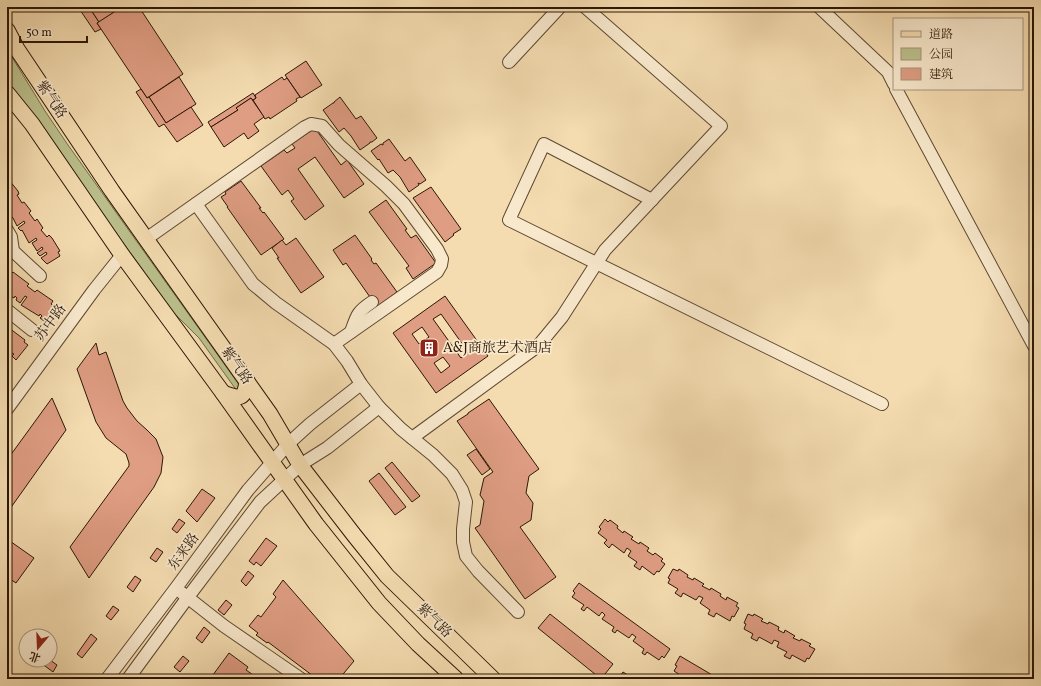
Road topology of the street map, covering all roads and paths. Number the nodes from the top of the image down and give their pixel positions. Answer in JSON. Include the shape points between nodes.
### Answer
{"nodes":[{"id":1,"x":560,"y":7,"type":"edge"},
{"id":2,"x":585,"y":7,"type":"edge"},
{"id":3,"x":819,"y":7,"type":"edge"},
{"id":4,"x":7,"y":30,"type":"edge"},
{"id":5,"x":509,"y":62,"type":"dead end"},
{"id":6,"x":893,"y":82,"type":"edge"},
{"id":7,"x":897,"y":90,"type":"edge"},
{"id":8,"x":7,"y":93,"type":"edge"},
{"id":9,"x":652,"y":200,"type":"junction"},
{"id":10,"x":196,"y":204,"type":"junction"},
{"id":11,"x":7,"y":230,"type":"edge"},
{"id":12,"x":146,"y":239,"type":"junction"},
{"id":13,"x":10,"y":252,"type":"edge"},
{"id":14,"x":122,"y":255,"type":"junction"},
{"id":15,"x":597,"y":263,"type":"junction"},
{"id":16,"x":40,"y":276,"type":"dead end"},
{"id":17,"x":372,"y":302,"type":"dead end"},
{"id":18,"x":7,"y":310,"type":"edge"},
{"id":19,"x":32,"y":330,"type":"dead end"},
{"id":20,"x":352,"y":332,"type":"junction"},
{"id":21,"x":334,"y":344,"type":"junction"},
{"id":22,"x":1034,"y":346,"type":"edge"},
{"id":23,"x":247,"y":381,"type":"junction"},
{"id":24,"x":361,"y":384,"type":"junction"},
{"id":25,"x":223,"y":393,"type":"junction"},
{"id":26,"x":882,"y":404,"type":"dead end"},
{"id":27,"x":378,"y":407,"type":"junction"},
{"id":28,"x":7,"y":409,"type":"edge"},
{"id":29,"x":412,"y":438,"type":"junction"},
{"id":30,"x":288,"y":444,"type":"junction"},
{"id":31,"x":272,"y":463,"type":"junction"},
{"id":32,"x":300,"y":465,"type":"junction"},
{"id":33,"x":283,"y":480,"type":"junction"},
{"id":34,"x":354,"y":534,"type":"junction"},
{"id":35,"x":335,"y":549,"type":"junction"},
{"id":36,"x":176,"y":588,"type":"junction"},
{"id":37,"x":188,"y":597,"type":"junction"},
{"id":38,"x":518,"y":612,"type":"dead end"},
{"id":39,"x":107,"y":679,"type":"edge"},
{"id":40,"x":128,"y":679,"type":"edge"},
{"id":41,"x":301,"y":679,"type":"edge"},
{"id":42,"x":456,"y":679,"type":"edge"},
{"id":43,"x":492,"y":679,"type":"edge"}],
"edges":[{"from":1,"to":5,"type":"street"},
{"from":2,"to":9,"type":"street","via":[[721,126]]},
{"from":3,"to":6,"type":"street","via":[[888,72]]},
{"from":4,"to":12,"type":"main road","name":"紫气路","via":[[17,49]]},
{"from":7,"to":22,"type":"street"},
{"from":8,"to":14,"type":"main road","name":"紫气路","via":[[32,124]]},
{"from":9,"to":15,"type":"street"},
{"from":9,"to":15,"type":"street","via":[[544,144],[509,220]]},
{"from":10,"to":12,"type":"street"},
{"from":10,"to":20,"type":"street","via":[[305,127],[316,124],[326,129],[339,145],[404,204],[442,259],[437,272]]},
{"from":10,"to":21,"type":"street","via":[[253,284]]},
{"from":11,"to":13,"type":"street","via":[[11,237]]},
{"from":12,"to":23,"type":"main road","name":"紫气路"},
{"from":13,"to":16,"type":"street"},
{"from":14,"to":25,"type":"main road","name":"紫气路"},
{"from":14,"to":28,"type":"street","name":"苏中路"},
{"from":15,"to":26,"type":"street"},
{"from":15,"to":29,"type":"street","via":[[562,317],[538,346]]},
{"from":17,"to":20,"type":"street","via":[[356,316]]},
{"from":18,"to":19,"type":"street"},
{"from":20,"to":21,"type":"street"},
{"from":21,"to":24,"type":"street","via":[[348,361]]},
{"from":23,"to":25,"type":"main road","via":[[246,391],[242,396],[235,397]]},
{"from":23,"to":30,"type":"main road","name":"紫气路"},
{"from":24,"to":27,"type":"street"},
{"from":24,"to":30,"type":"street","name":"东来路"},
{"from":25,"to":31,"type":"main road","name":"紫气路"},
{"from":27,"to":29,"type":"street"},
{"from":27,"to":32,"type":"street","name":"东来路","via":[[327,448]]},
{"from":29,"to":38,"type":"street","via":[[452,474],[462,490],[466,502],[463,542],[466,556]]},
{"from":30,"to":31,"type":"street","name":"东来路"},
{"from":30,"to":32,"type":"main road","name":"紫气路"},
{"from":31,"to":33,"type":"main road","name":"紫气路"},
{"from":31,"to":36,"type":"street","name":"东来路","via":[[248,490]]},
{"from":32,"to":33,"type":"street","name":"东来路"},
{"from":32,"to":34,"type":"main road","name":"紫气路"},
{"from":33,"to":35,"type":"main road","name":"紫气路"},
{"from":33,"to":37,"type":"street","name":"东来路","via":[[260,502]]},
{"from":34,"to":35,"type":"main road","via":[[346,533],[339,536]]},
{"from":34,"to":43,"type":"main road","name":"紫气路","via":[[387,576]]},
{"from":35,"to":42,"type":"main road","name":"紫气路","via":[[379,603]]},
{"from":36,"to":37,"type":"street"},
{"from":36,"to":39,"type":"street","name":"东来路"},
{"from":37,"to":40,"type":"street","name":"东来路"},
{"from":37,"to":41,"type":"street","via":[[224,626]]}]}
